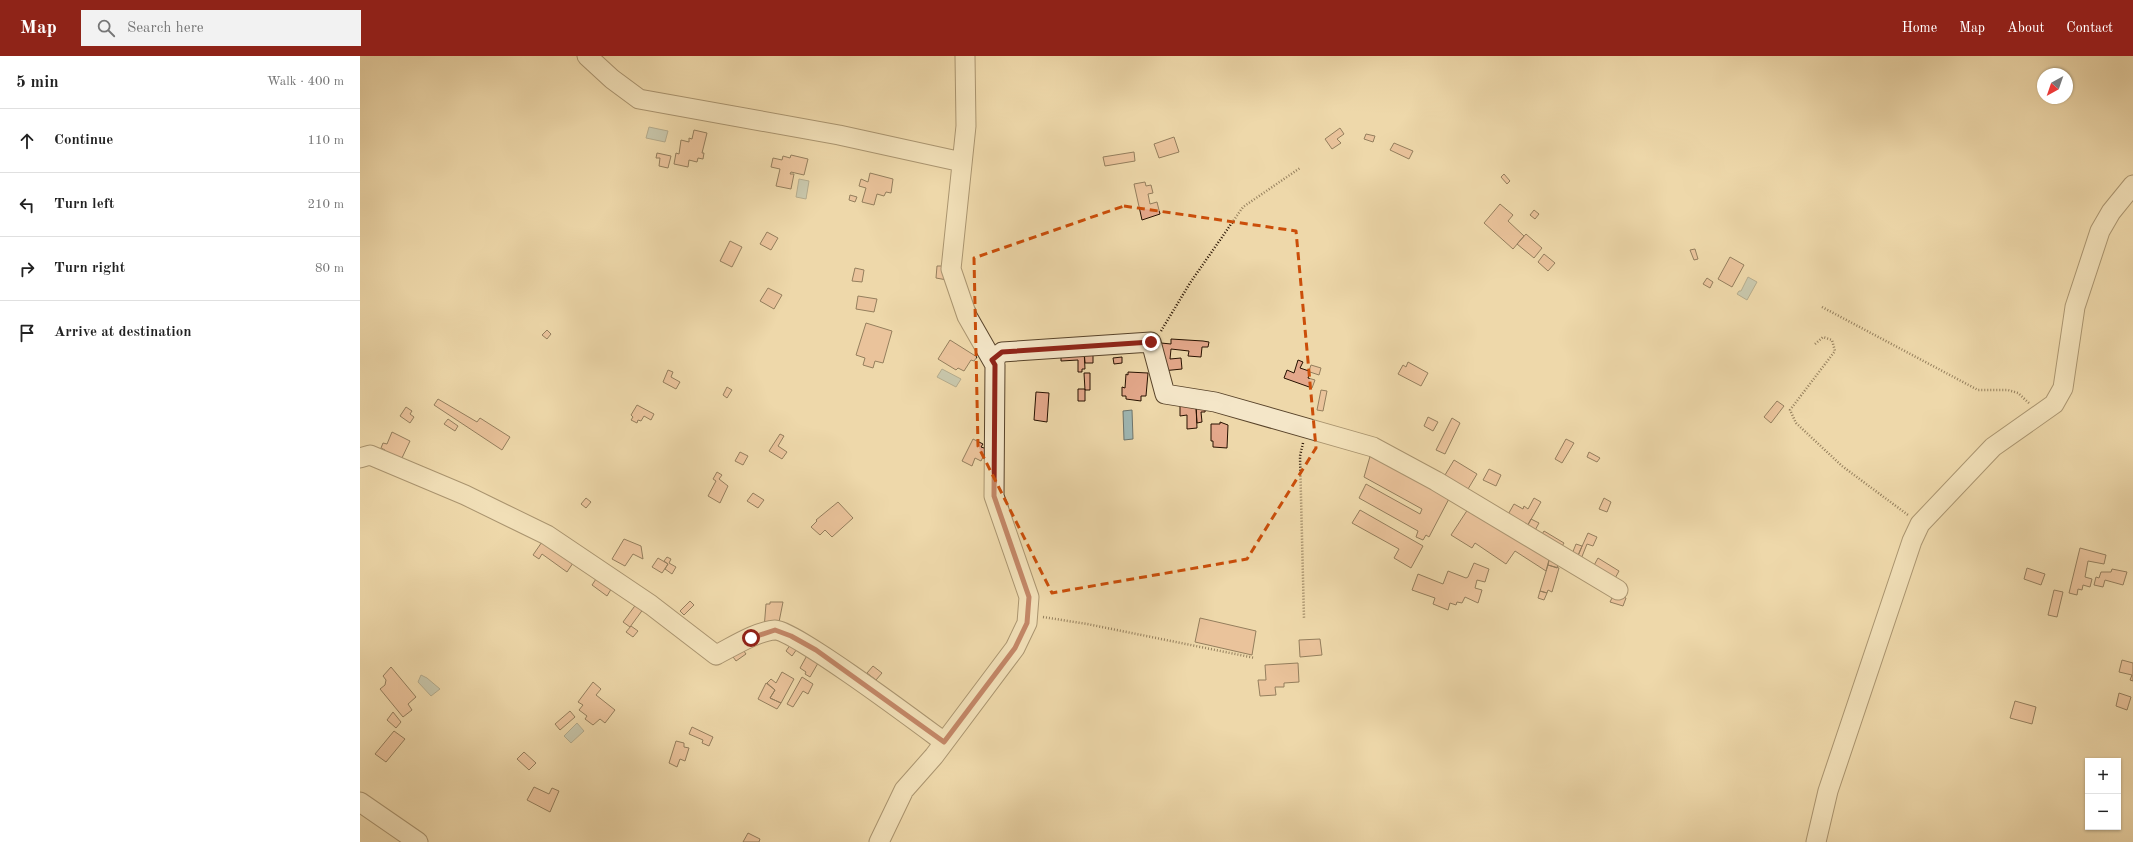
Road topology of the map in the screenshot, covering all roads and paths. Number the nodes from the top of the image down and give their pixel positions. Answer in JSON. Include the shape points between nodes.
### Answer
{"nodes":[{"id":1,"x":587,"y":56,"type":"edge"},
{"id":2,"x":965,"y":56,"type":"edge"},
{"id":3,"x":962,"y":162,"type":"junction"},
{"id":4,"x":1300,"y":168,"type":"dead end"},
{"id":5,"x":2133,"y":185,"type":"edge"},
{"id":6,"x":1822,"y":307,"type":"dead end"},
{"id":7,"x":1161,"y":331,"type":"dead end"},
{"id":8,"x":1815,"y":344,"type":"dead end"},
{"id":9,"x":992,"y":360,"type":"junction"},
{"id":10,"x":2041,"y":414,"type":"junction"},
{"id":11,"x":1307,"y":428,"type":"junction"},
{"id":12,"x":360,"y":458,"type":"edge"},
{"id":13,"x":1920,"y":524,"type":"junction"},
{"id":14,"x":1618,"y":590,"type":"dead end"},
{"id":15,"x":1028,"y":615,"type":"junction"},
{"id":16,"x":1304,"y":618,"type":"dead end"},
{"id":17,"x":1255,"y":658,"type":"dead end"},
{"id":18,"x":944,"y":742,"type":"junction"},
{"id":19,"x":360,"y":802,"type":"edge"},
{"id":20,"x":418,"y":842,"type":"edge"},
{"id":21,"x":879,"y":842,"type":"edge"},
{"id":22,"x":1816,"y":842,"type":"edge"}],
"edges":[{"from":1,"to":3,"type":"street","via":[[639,99],[839,135]]},
{"from":2,"to":3,"type":"street","via":[[966,126]]},
{"from":3,"to":9,"type":"street","via":[[950,269],[967,316]]},
{"from":4,"to":7,"type":"path","via":[[1243,207],[1190,283]]},
{"from":5,"to":10,"type":"street","via":[[2110,212],[2100,231],[2075,307],[2063,388],[2054,404]]},
{"from":6,"to":10,"type":"path","via":[[1978,390],[2008,390],[2018,393]]},
{"from":8,"to":13,"type":"path","via":[[1823,337],[1832,340],[1835,351],[1790,410],[1796,423],[1842,466]]},
{"from":9,"to":11,"type":"street","via":[[1002,352],[1151,342],[1165,394],[1215,402]]},
{"from":9,"to":15,"type":"street","via":[[995,365],[994,496],[1029,597]]},
{"from":10,"to":13,"type":"street","via":[[1993,447]]},
{"from":11,"to":14,"type":"street","via":[[1373,447],[1436,481]]},
{"from":11,"to":16,"type":"path","via":[[1300,456]]},
{"from":12,"to":18,"type":"street","via":[[370,455],[547,535],[651,605],[716,655],[775,630],[791,636],[816,650]]},
{"from":13,"to":22,"type":"street","via":[[1912,541],[1828,791]]},
{"from":15,"to":17,"type":"path","via":[[1087,624]]},
{"from":15,"to":18,"type":"street","via":[[1027,623],[1015,648]]},
{"from":18,"to":21,"type":"street","via":[[904,790]]},
{"from":19,"to":20,"type":"street"}]}
